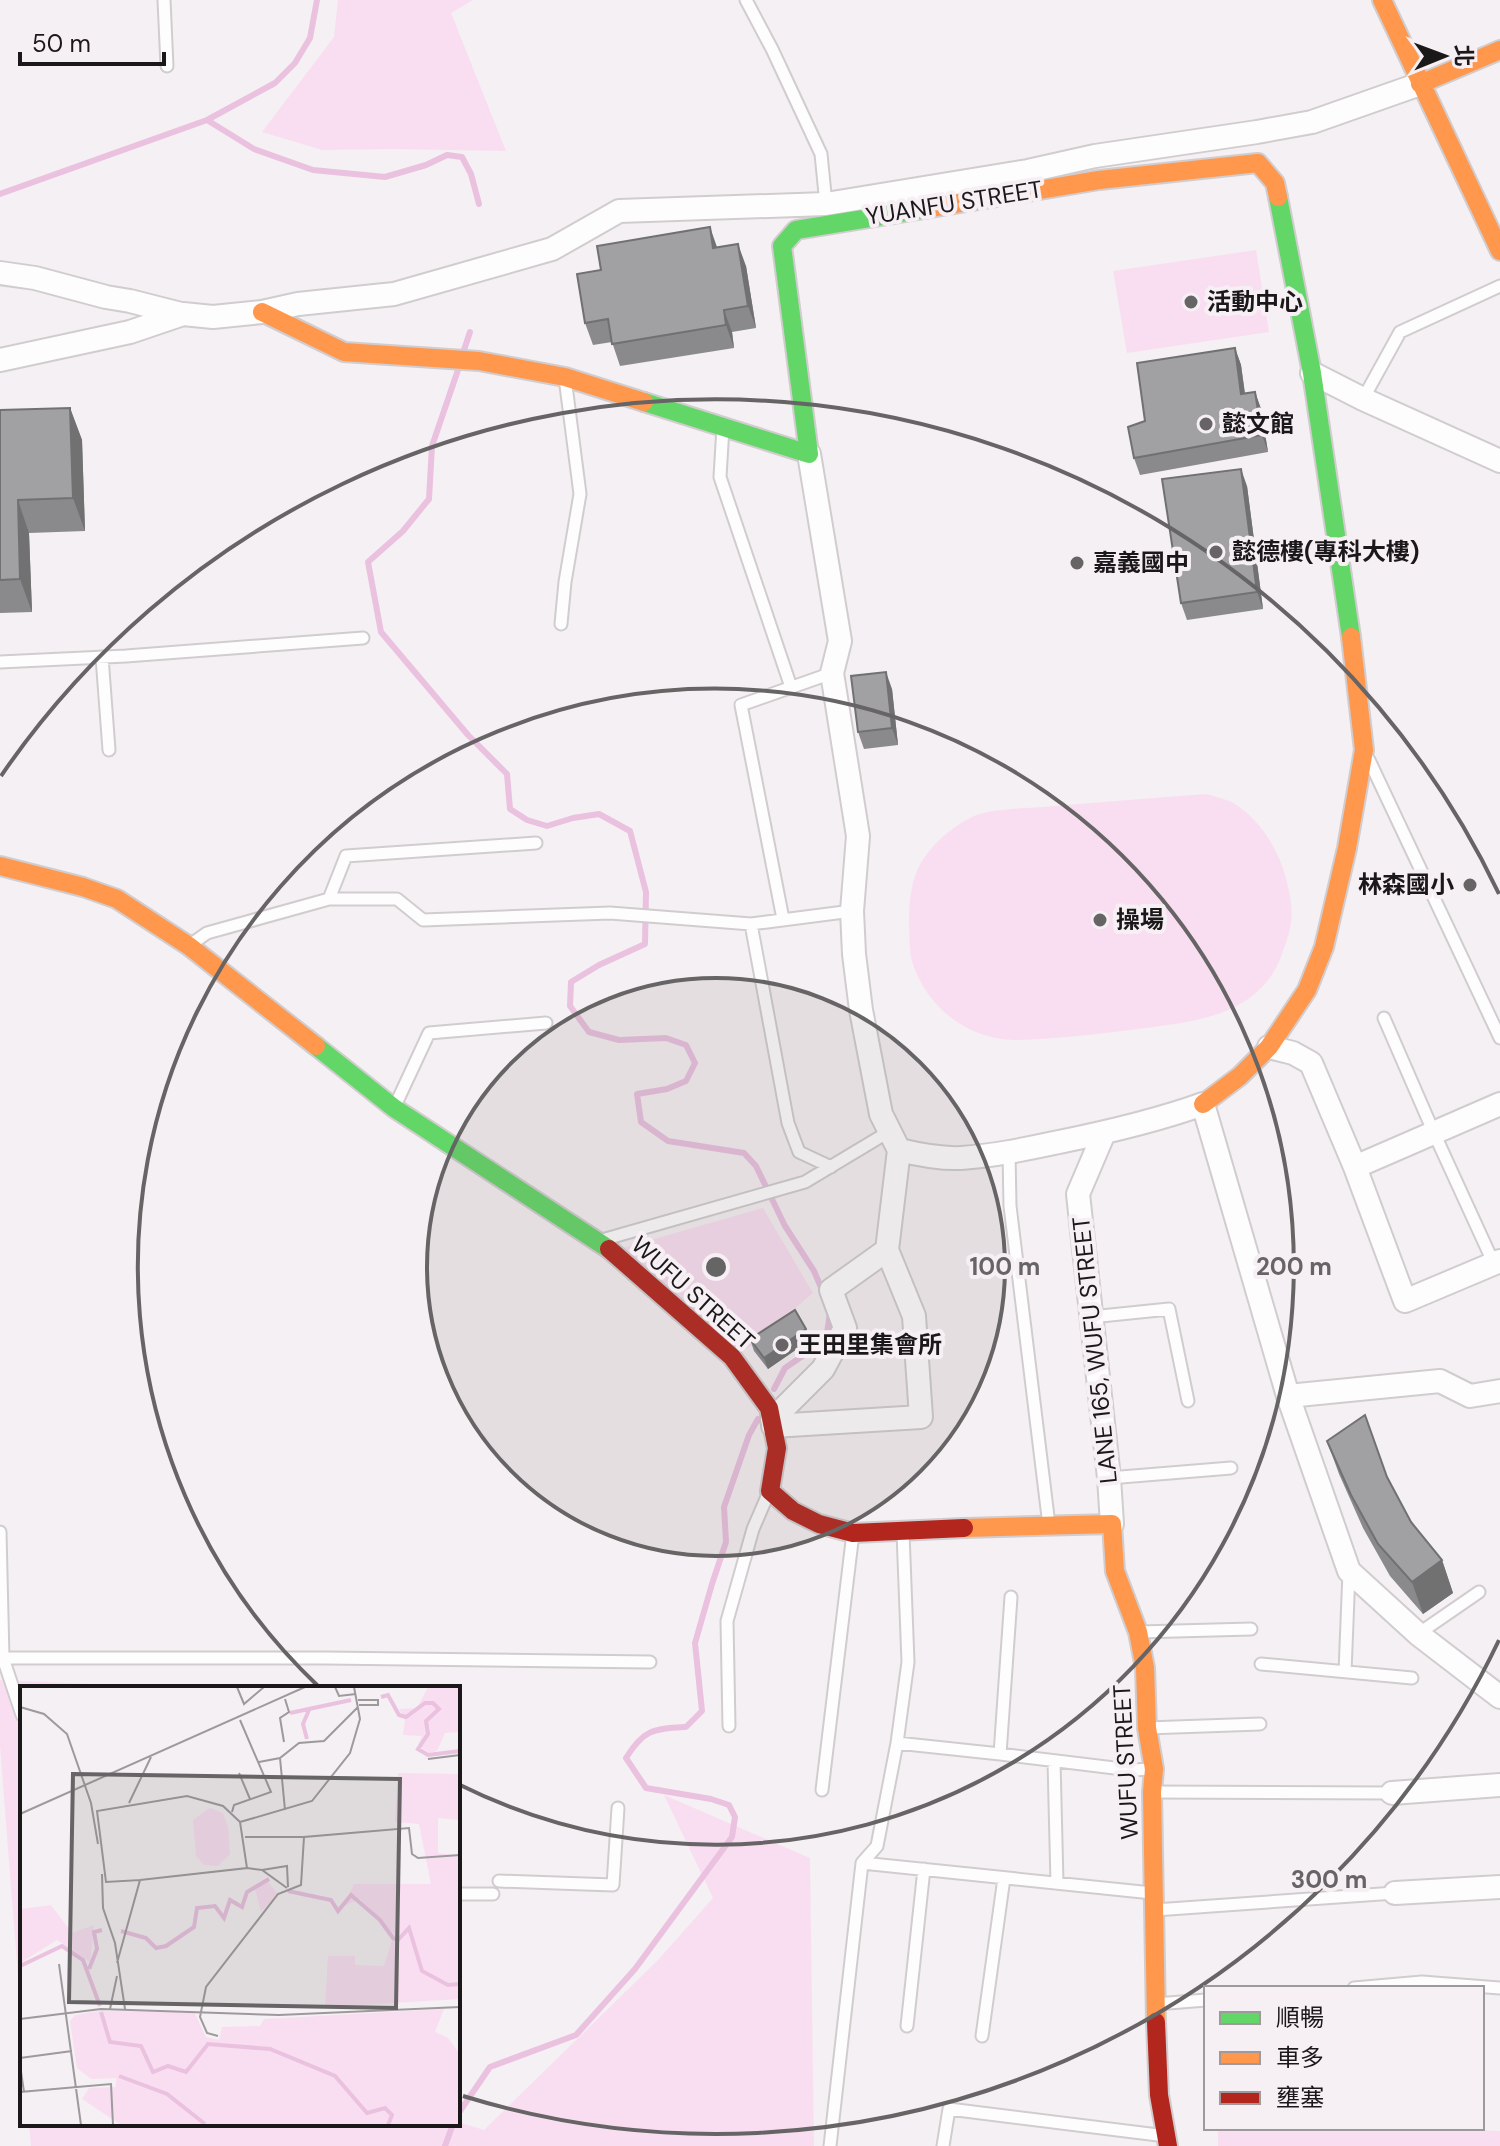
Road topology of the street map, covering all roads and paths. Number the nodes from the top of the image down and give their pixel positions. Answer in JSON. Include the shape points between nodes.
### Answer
{"nodes":[{"id":1,"x":164,"y":0,"type":"edge"},
{"id":2,"x":746,"y":0,"type":"edge"},
{"id":3,"x":1382,"y":0,"type":"edge"},
{"id":4,"x":1500,"y":50,"type":"edge"},
{"id":5,"x":167,"y":66,"type":"dead end"},
{"id":6,"x":1420,"y":84,"type":"junction"},
{"id":7,"x":826,"y":204,"type":"junction"},
{"id":8,"x":1500,"y":251,"type":"edge"},
{"id":9,"x":0,"y":273,"type":"edge"},
{"id":10,"x":1500,"y":286,"type":"edge"},
{"id":11,"x":262,"y":312,"type":"junction"},
{"id":12,"x":183,"y":314,"type":"junction"},
{"id":13,"x":0,"y":360,"type":"edge"},
{"id":14,"x":1312,"y":373,"type":"junction"},
{"id":15,"x":565,"y":377,"type":"junction"},
{"id":16,"x":1363,"y":399,"type":"junction"},
{"id":17,"x":723,"y":426,"type":"junction"},
{"id":18,"x":809,"y":454,"type":"junction"},
{"id":19,"x":1500,"y":461,"type":"edge"},
{"id":20,"x":561,"y":624,"type":"dead end"},
{"id":21,"x":363,"y":638,"type":"dead end"},
{"id":22,"x":102,"y":657,"type":"junction"},
{"id":23,"x":0,"y":662,"type":"edge"},
{"id":24,"x":832,"y":673,"type":"junction"},
{"id":25,"x":791,"y":687,"type":"junction"},
{"id":26,"x":109,"y":750,"type":"dead end"},
{"id":27,"x":1364,"y":750,"type":"junction"},
{"id":28,"x":536,"y":843,"type":"dead end"},
{"id":29,"x":0,"y":866,"type":"edge"},
{"id":30,"x":329,"y":899,"type":"junction"},
{"id":31,"x":852,"y":911,"type":"junction"},
{"id":32,"x":783,"y":919,"type":"junction"},
{"id":33,"x":751,"y":924,"type":"junction"},
{"id":34,"x":189,"y":946,"type":"junction"},
{"id":35,"x":1384,"y":1018,"type":"dead end"},
{"id":36,"x":546,"y":1023,"type":"dead end"},
{"id":37,"x":1500,"y":1038,"type":"edge"},
{"id":38,"x":1269,"y":1047,"type":"junction"},
{"id":39,"x":1203,"y":1104,"type":"junction"},
{"id":40,"x":1500,"y":1104,"type":"edge"},
{"id":41,"x":394,"y":1108,"type":"junction"},
{"id":42,"x":1104,"y":1133,"type":"junction"},
{"id":43,"x":1434,"y":1133,"type":"junction"},
{"id":44,"x":894,"y":1141,"type":"junction"},
{"id":45,"x":1009,"y":1152,"type":"junction"},
{"id":46,"x":831,"y":1167,"type":"junction"},
{"id":47,"x":1355,"y":1167,"type":"junction"},
{"id":48,"x":597,"y":1242,"type":"junction"},
{"id":49,"x":887,"y":1250,"type":"junction"},
{"id":50,"x":1497,"y":1262,"type":"edge"},
{"id":51,"x":1091,"y":1317,"type":"junction"},
{"id":52,"x":1500,"y":1391,"type":"edge"},
{"id":53,"x":1288,"y":1396,"type":"junction"},
{"id":54,"x":1188,"y":1401,"type":"dead end"},
{"id":55,"x":773,"y":1423,"type":"junction"},
{"id":56,"x":1231,"y":1468,"type":"dead end"},
{"id":57,"x":1109,"y":1478,"type":"junction"},
{"id":58,"x":770,"y":1491,"type":"junction"},
{"id":59,"x":1112,"y":1524,"type":"junction"},
{"id":60,"x":1049,"y":1525,"type":"junction"},
{"id":61,"x":903,"y":1530,"type":"junction"},
{"id":62,"x":0,"y":1532,"type":"edge"},
{"id":63,"x":853,"y":1533,"type":"junction"},
{"id":64,"x":1349,"y":1571,"type":"junction"},
{"id":65,"x":1479,"y":1592,"type":"dead end"},
{"id":66,"x":1011,"y":1597,"type":"dead end"},
{"id":67,"x":1251,"y":1629,"type":"dead end"},
{"id":68,"x":1138,"y":1632,"type":"junction"},
{"id":69,"x":1418,"y":1634,"type":"junction"},
{"id":70,"x":3,"y":1658,"type":"junction"},
{"id":71,"x":650,"y":1662,"type":"dead end"},
{"id":72,"x":1261,"y":1664,"type":"dead end"},
{"id":73,"x":1345,"y":1672,"type":"junction"},
{"id":74,"x":1412,"y":1678,"type":"dead end"},
{"id":75,"x":1500,"y":1697,"type":"edge"},
{"id":76,"x":20,"y":1709,"type":"edge"},
{"id":77,"x":1260,"y":1724,"type":"dead end"},
{"id":78,"x":729,"y":1726,"type":"dead end"},
{"id":79,"x":1147,"y":1728,"type":"junction"},
{"id":80,"x":897,"y":1743,"type":"junction"},
{"id":81,"x":1000,"y":1754,"type":"junction"},
{"id":82,"x":1054,"y":1761,"type":"junction"},
{"id":83,"x":1154,"y":1769,"type":"junction"},
{"id":84,"x":1500,"y":1785,"type":"edge"},
{"id":85,"x":822,"y":1790,"type":"dead end"},
{"id":86,"x":1152,"y":1792,"type":"junction"},
{"id":87,"x":1392,"y":1793,"type":"joint"},
{"id":88,"x":618,"y":1808,"type":"dead end"},
{"id":89,"x":862,"y":1863,"type":"junction"},
{"id":90,"x":924,"y":1869,"type":"junction"},
{"id":91,"x":1004,"y":1878,"type":"junction"},
{"id":92,"x":499,"y":1881,"type":"dead end"},
{"id":93,"x":1057,"y":1883,"type":"junction"},
{"id":94,"x":1500,"y":1887,"type":"edge"},
{"id":95,"x":1395,"y":1893,"type":"joint"},
{"id":96,"x":460,"y":1894,"type":"edge"},
{"id":97,"x":493,"y":1894,"type":"dead end"},
{"id":98,"x":1155,"y":1902,"type":"junction"},
{"id":99,"x":1377,"y":1986,"type":"edge"},
{"id":100,"x":1474,"y":1986,"type":"edge"},
{"id":101,"x":1204,"y":2000,"type":"edge"},
{"id":102,"x":1155,"y":2004,"type":"junction"},
{"id":103,"x":907,"y":2026,"type":"dead end"},
{"id":104,"x":982,"y":2036,"type":"dead end"},
{"id":105,"x":1167,"y":2141,"type":"edge"},
{"id":106,"x":830,"y":2146,"type":"edge"},
{"id":107,"x":943,"y":2146,"type":"edge"}],
"edges":[{"from":1,"to":5,"type":"lane"},
{"from":2,"to":7,"type":"lane","via":[[821,154]]},
{"from":3,"to":6,"type":"street"},
{"from":4,"to":6,"type":"street"},
{"from":6,"to":7,"type":"street","name":"YUANFU STREET","via":[[1312,122]]},
{"from":6,"to":8,"type":"street"},
{"from":7,"to":11,"type":"street","name":"YUANFU STREET","via":[[619,211],[552,249],[501,265],[394,294]]},
{"from":9,"to":12,"type":"street","name":"YUANFU STREET"},
{"from":10,"to":16,"type":"lane","via":[[1400,332]]},
{"from":11,"to":12,"type":"street","name":"YUANFU STREET"},
{"from":11,"to":15,"type":"street","via":[[344,352],[479,361]]},
{"from":12,"to":13,"type":"street","name":"YUANFU STREET","via":[[130,332]]},
{"from":14,"to":16,"type":"street"},
{"from":14,"to":18,"type":"street","name":"YUANFU STREET","via":[[1275,183],[1258,163],[1099,180],[935,206],[796,230],[782,246]]},
{"from":14,"to":27,"type":"street"},
{"from":15,"to":17,"type":"street"},
{"from":15,"to":20,"type":"lane","via":[[580,494]]},
{"from":16,"to":19,"type":"street"},
{"from":17,"to":18,"type":"street"},
{"from":17,"to":25,"type":"lane","via":[[720,477]]},
{"from":18,"to":24,"type":"street","via":[[840,641]]},
{"from":21,"to":22,"type":"lane"},
{"from":22,"to":23,"type":"lane"},
{"from":22,"to":26,"type":"lane"},
{"from":24,"to":25,"type":"lane"},
{"from":24,"to":31,"type":"street","via":[[858,836]]},
{"from":25,"to":32,"type":"lane","via":[[741,705]]},
{"from":27,"to":37,"type":"lane"},
{"from":27,"to":38,"type":"street","via":[[1324,947],[1307,990]]},
{"from":28,"to":30,"type":"lane","via":[[346,856]]},
{"from":29,"to":34,"type":"street","name":"WUFU STREET","via":[[117,899]]},
{"from":30,"to":33,"type":"lane","via":[[397,899],[423,920],[610,913]]},
{"from":30,"to":34,"type":"lane","via":[[207,933]]},
{"from":31,"to":32,"type":"lane"},
{"from":31,"to":44,"type":"street","via":[[861,1010],[881,1114]]},
{"from":32,"to":33,"type":"lane"},
{"from":33,"to":46,"type":"lane","via":[[788,1123],[799,1152]]},
{"from":34,"to":41,"type":"street","name":"WUFU STREET"},
{"from":35,"to":43,"type":"lane"},
{"from":36,"to":41,"type":"lane","via":[[429,1033]]},
{"from":38,"to":39,"type":"street"},
{"from":38,"to":47,"type":"street","via":[[1311,1063]]},
{"from":39,"to":42,"type":"street"},
{"from":39,"to":53,"type":"street"},
{"from":40,"to":43,"type":"street"},
{"from":41,"to":48,"type":"street","name":"WUFU STREET"},
{"from":42,"to":45,"type":"street"},
{"from":42,"to":51,"type":"street","name":"LANE 165, WUFU STREET","via":[[1078,1194]]},
{"from":43,"to":47,"type":"street"},
{"from":43,"to":50,"type":"lane"},
{"from":44,"to":45,"type":"street","via":[[934,1157]]},
{"from":44,"to":46,"type":"lane"},
{"from":44,"to":49,"type":"street"},
{"from":45,"to":60,"type":"lane","via":[[1010,1206]]},
{"from":46,"to":48,"type":"lane","via":[[805,1182]]},
{"from":47,"to":50,"type":"street","via":[[1405,1301]]},
{"from":48,"to":55,"type":"street","name":"WUFU STREET","via":[[732,1357],[769,1408]]},
{"from":49,"to":55,"type":"street","via":[[831,1290],[845,1328],[823,1369]]},
{"from":49,"to":55,"type":"street","via":[[914,1316],[921,1417]]},
{"from":51,"to":54,"type":"lane","via":[[1169,1309]]},
{"from":51,"to":57,"type":"street","name":"LANE 165, WUFU STREET"},
{"from":52,"to":53,"type":"street","via":[[1470,1396],[1440,1381]]},
{"from":53,"to":64,"type":"street"},
{"from":55,"to":58,"type":"street","name":"WUFU STREET","via":[[777,1448]]},
{"from":56,"to":57,"type":"lane"},
{"from":57,"to":59,"type":"street","name":"LANE 165, WUFU STREET"},
{"from":58,"to":63,"type":"street","via":[[793,1511]]},
{"from":58,"to":78,"type":"lane","via":[[753,1529],[727,1621]]},
{"from":59,"to":60,"type":"street"},
{"from":59,"to":68,"type":"street","name":"WUFU STREET","via":[[1115,1571]]},
{"from":60,"to":61,"type":"street"},
{"from":61,"to":63,"type":"street"},
{"from":61,"to":80,"type":"lane","via":[[908,1662]]},
{"from":62,"to":70,"type":"lane"},
{"from":63,"to":85,"type":"lane"},
{"from":64,"to":69,"type":"street"},
{"from":64,"to":73,"type":"lane"},
{"from":65,"to":69,"type":"lane"},
{"from":66,"to":81,"type":"lane"},
{"from":67,"to":68,"type":"lane"},
{"from":68,"to":79,"type":"street","name":"WUFU STREET"},
{"from":69,"to":75,"type":"street"},
{"from":70,"to":71,"type":"lane"},
{"from":70,"to":76,"type":"lane"},
{"from":72,"to":73,"type":"lane"},
{"from":73,"to":74,"type":"lane"},
{"from":77,"to":79,"type":"lane"},
{"from":79,"to":83,"type":"street","name":"WUFU STREET"},
{"from":80,"to":81,"type":"lane"},
{"from":80,"to":89,"type":"lane","via":[[877,1846]]},
{"from":81,"to":82,"type":"lane"},
{"from":82,"to":83,"type":"lane"},
{"from":82,"to":93,"type":"lane"},
{"from":83,"to":86,"type":"street","name":"WUFU STREET"},
{"from":84,"to":87,"type":"street"},
{"from":86,"to":87,"type":"lane"},
{"from":86,"to":98,"type":"street","name":"WUFU STREET"},
{"from":88,"to":92,"type":"lane","via":[[613,1885]]},
{"from":89,"to":90,"type":"lane"},
{"from":89,"to":106,"type":"lane"},
{"from":90,"to":91,"type":"lane"},
{"from":90,"to":103,"type":"lane"},
{"from":91,"to":93,"type":"lane"},
{"from":91,"to":104,"type":"lane"},
{"from":93,"to":98,"type":"lane"},
{"from":94,"to":95,"type":"street"},
{"from":95,"to":98,"type":"lane"},
{"from":96,"to":97,"type":"lane"},
{"from":98,"to":102,"type":"street","name":"WUFU STREET"},
{"from":99,"to":100,"type":"lane"},
{"from":101,"to":102,"type":"lane"},
{"from":102,"to":105,"type":"street","name":"WUFU STREET"},
{"from":105,"to":107,"type":"lane","via":[[949,2109]]}]}
